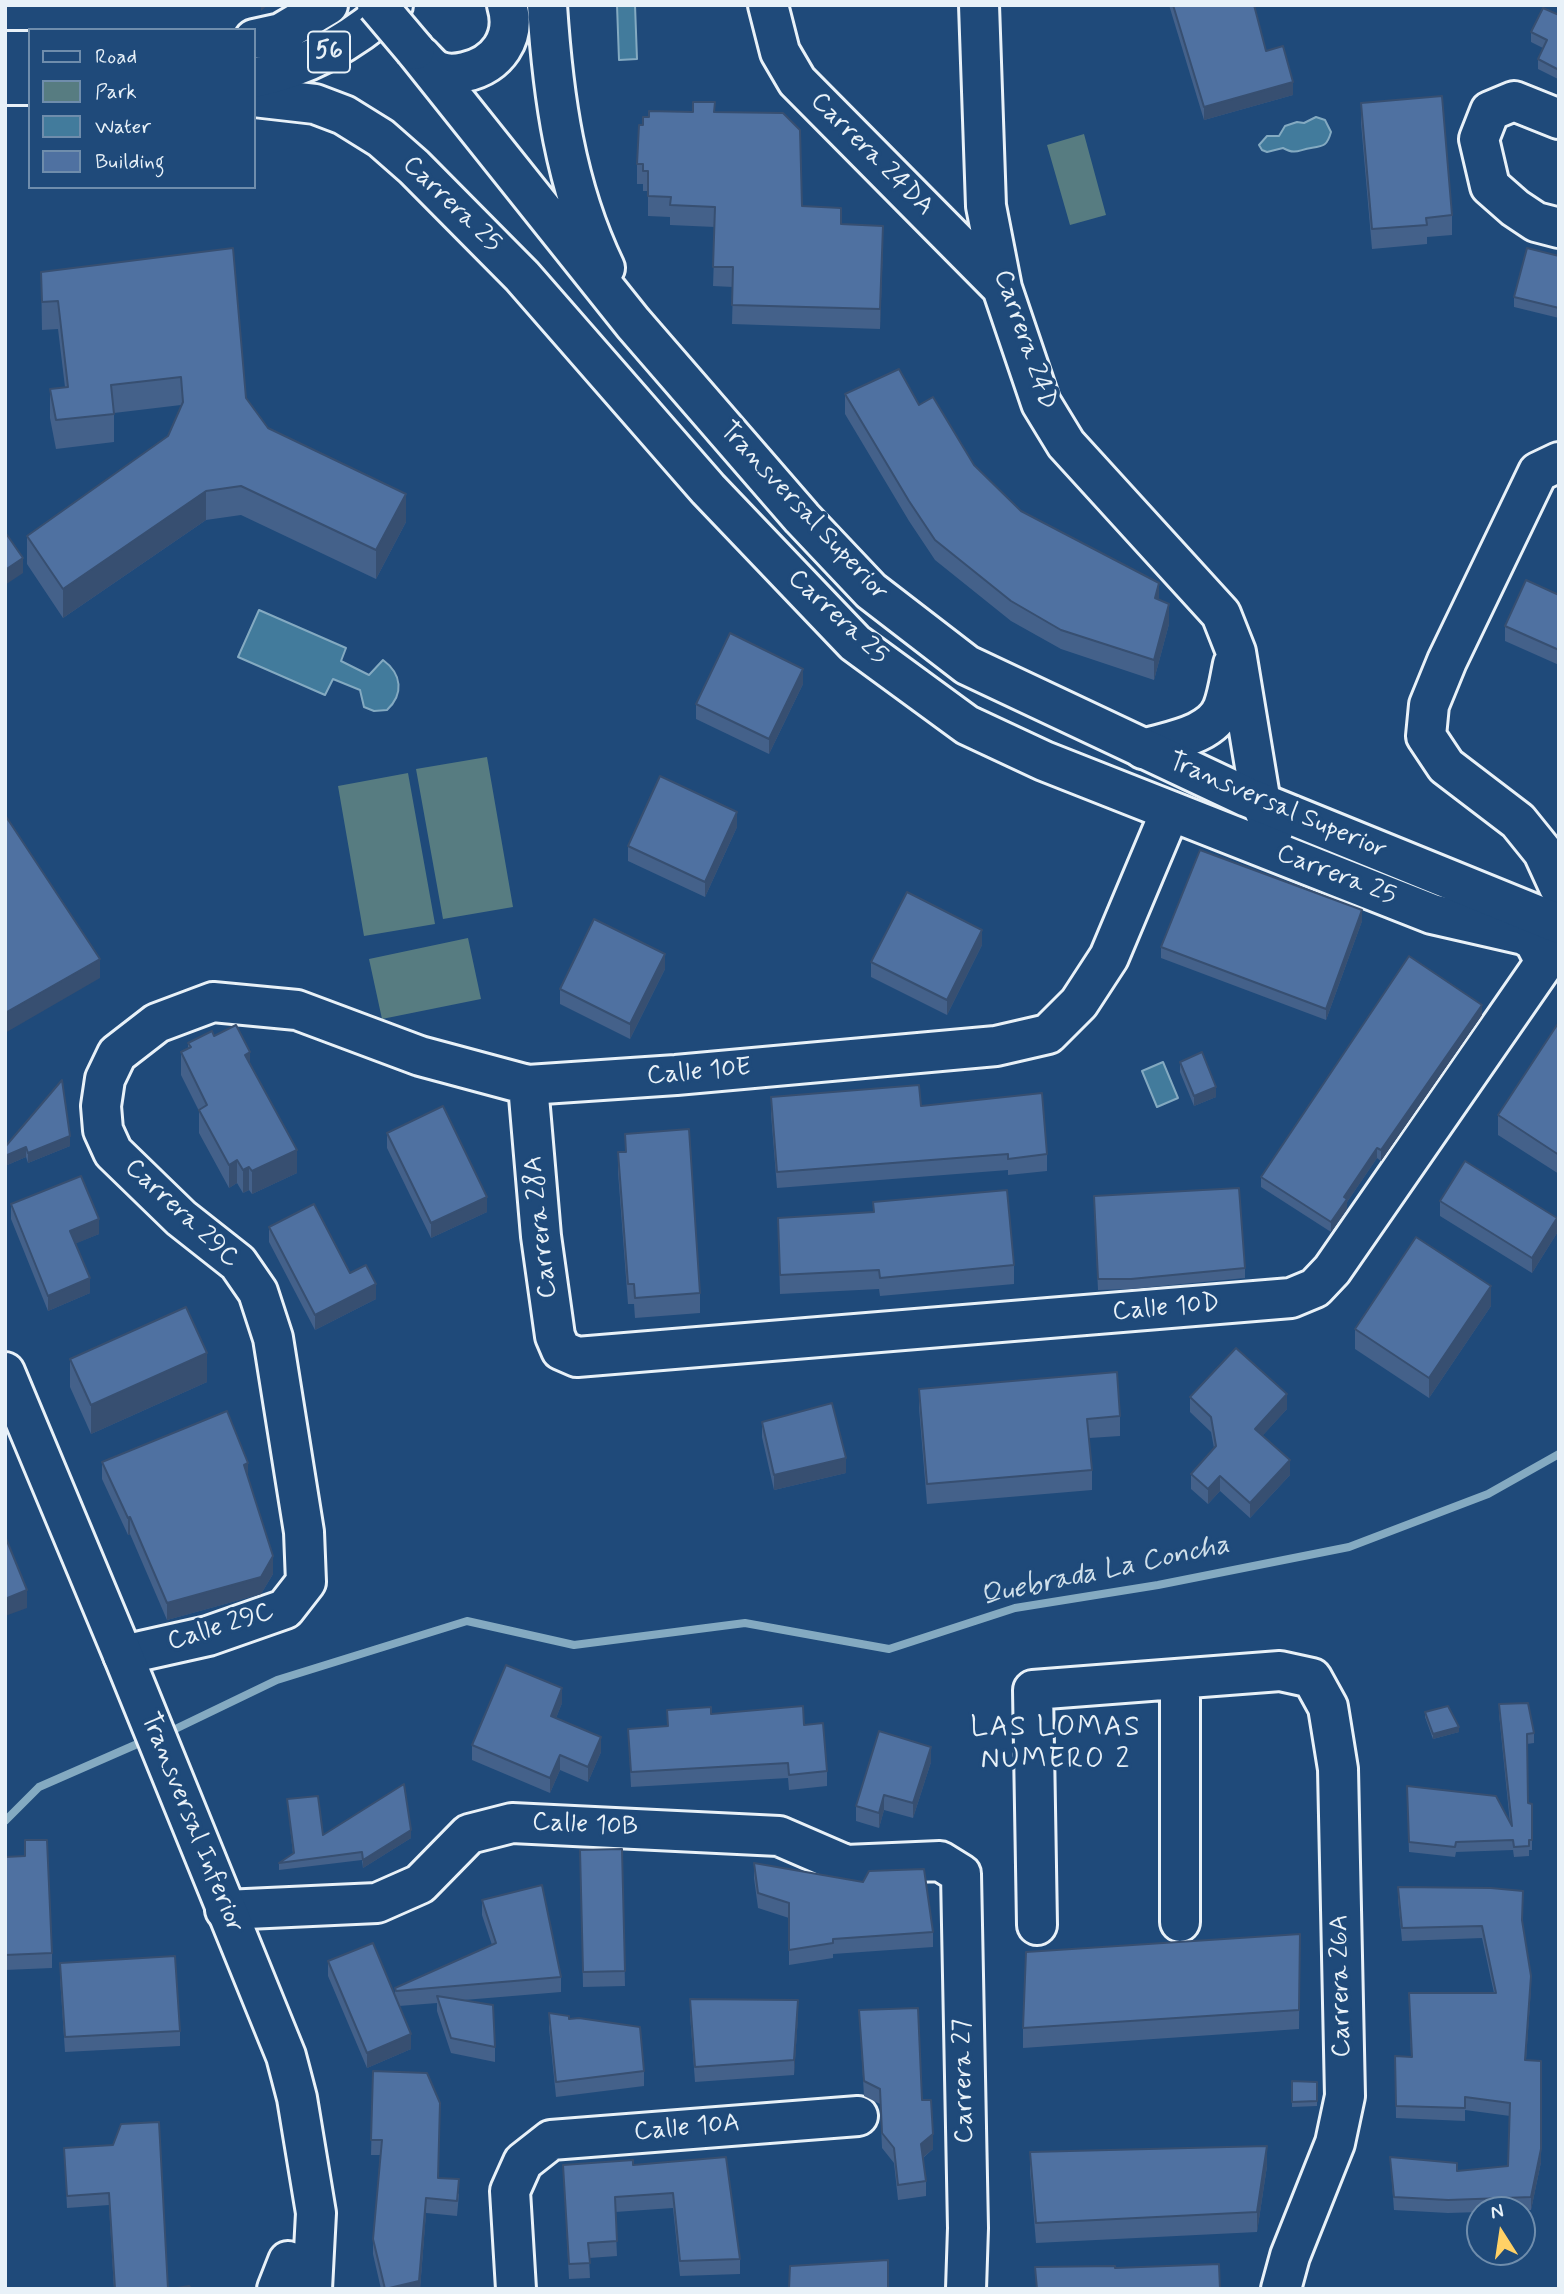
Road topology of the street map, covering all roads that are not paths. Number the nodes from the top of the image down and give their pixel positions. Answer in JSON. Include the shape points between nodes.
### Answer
{"nodes":[{"id":1,"x":328,"y":5,"type":"edge"},
{"id":2,"x":377,"y":5,"type":"edge"},
{"id":3,"x":393,"y":5,"type":"edge"},
{"id":4,"x":507,"y":5,"type":"edge"},
{"id":5,"x":547,"y":5,"type":"edge"},
{"id":6,"x":768,"y":5,"type":"edge"},
{"id":7,"x":979,"y":5,"type":"edge"},
{"id":8,"x":256,"y":39,"type":"edge"},
{"id":9,"x":415,"y":50,"type":"junction"},
{"id":10,"x":5,"y":51,"type":"edge"},
{"id":11,"x":28,"y":51,"type":"edge"},
{"id":12,"x":256,"y":78,"type":"edge"},
{"id":13,"x":5,"y":85,"type":"edge"},
{"id":14,"x":28,"y":85,"type":"edge"},
{"id":15,"x":256,"y":97,"type":"edge"},
{"id":16,"x":1559,"y":119,"type":"edge"},
{"id":17,"x":1559,"y":228,"type":"edge"},
{"id":18,"x":1002,"y":288,"type":"junction"},
{"id":19,"x":633,"y":323,"type":"junction"},
{"id":20,"x":1559,"y":462,"type":"edge"},
{"id":21,"x":1236,"y":652,"type":"junction"},
{"id":22,"x":1143,"y":749,"type":"junction"},
{"id":23,"x":1261,"y":803,"type":"junction"},
{"id":24,"x":1170,"y":812,"type":"junction"},
{"id":25,"x":1284,"y":855,"type":"junction"},
{"id":26,"x":1559,"y":887,"type":"edge"},
{"id":27,"x":1559,"y":925,"type":"edge"},
{"id":28,"x":1545,"y":961,"type":"junction"},
{"id":29,"x":117,"y":1054,"type":"joint"},
{"id":30,"x":528,"y":1085,"type":"junction"},
{"id":31,"x":577,"y":1357,"type":"joint"},
{"id":32,"x":5,"y":1372,"type":"edge"},
{"id":33,"x":306,"y":1582,"type":"joint"},
{"id":34,"x":123,"y":1655,"type":"junction"},
{"id":35,"x":1180,"y":1680,"type":"junction"},
{"id":36,"x":961,"y":1874,"type":"joint"},
{"id":37,"x":225,"y":1910,"type":"junction"},
{"id":38,"x":1180,"y":1922,"type":"dead end"},
{"id":39,"x":1037,"y":1925,"type":"dead end"},
{"id":40,"x":297,"y":2098,"type":"junction"},
{"id":41,"x":858,"y":2116,"type":"dead end"},
{"id":42,"x":290,"y":2282,"type":"edge"},
{"id":43,"x":516,"y":2289,"type":"edge"},
{"id":44,"x":966,"y":2289,"type":"edge"},
{"id":45,"x":1281,"y":2289,"type":"edge"}],
"edges":[{"from":1,"to":8,"type":"street","number":"56","via":[[281,33]]},
{"from":2,"to":9,"type":"street","name":"Transversal Superior","bridge":true},
{"from":3,"to":12,"type":"street","number":"56","via":[[367,29],[327,53],[284,72]]},
{"from":4,"to":9,"type":"street","via":[[508,38],[485,65],[447,74],[435,70]]},
{"from":5,"to":19,"type":"street","via":[[567,165],[590,236]]},
{"from":6,"to":18,"type":"street","name":"Carrera 24DA","via":[[780,52],[797,81]]},
{"from":7,"to":18,"type":"street","name":"Carrera 24D","via":[[986,206]]},
{"from":9,"to":19,"type":"street","name":"Transversal Superior"},
{"from":10,"to":11,"type":"street"},
{"from":13,"to":14,"type":"street"},
{"from":15,"to":24,"type":"street","name":"Carrera 25","via":[[315,104],[344,115],[381,138],[414,167],[522,276],[708,489],[855,643],[967,725]]},
{"from":16,"to":17,"type":"street","via":[[1514,101],[1490,111],[1479,139],[1490,186],[1536,222]]},
{"from":18,"to":21,"type":"street","name":"Carrera 24D","via":[[1041,403],[1066,444],[1221,614]]},
{"from":19,"to":22,"type":"street","name":"Transversal Superior","via":[[870,591],[967,665]]},
{"from":20,"to":26,"type":"street","via":[[1538,472],[1447,661],[1429,705],[1426,736],[1446,766],[1518,821],[1543,852]]},
{"from":21,"to":22,"type":"street","via":[[1223,709],[1211,723],[1195,733]]},
{"from":21,"to":23,"type":"street","name":"Carrera 24D"},
{"from":22,"to":23,"type":"street","name":"Transversal Superior"},
{"from":23,"to":25,"type":"street","name":"Carrera 24D"},
{"from":23,"to":27,"type":"street","name":"Transversal Superior"},
{"from":24,"to":25,"type":"street","name":"Carrera 25"},
{"from":24,"to":30,"type":"street","name":"Calle 10E","via":[[1109,957],[1079,1003],[1048,1034],[996,1046]]},
{"from":25,"to":28,"type":"street","name":"Carrera 25","via":[[1432,914],[1524,934],[1534,941]]},
{"from":27,"to":28,"type":"street","name":"Calle 10D"},
{"from":28,"to":31,"type":"street","name":"Calle 10D","via":[[1332,1269],[1315,1288],[1291,1298]]},
{"from":29,"to":30,"type":"street","name":"Calle 10E","via":[[157,1023],[213,1002],[297,1010],[420,1056]]},
{"from":29,"to":33,"type":"street","name":"Carrera 29C","via":[[101,1105],[103,1130],[113,1152],[181,1218],[238,1263],[258,1292],[274,1338],[304,1532]]},
{"from":30,"to":31,"type":"street","name":"Carrera 28A","via":[[555,1336],[561,1350]]},
{"from":32,"to":34,"type":"street","name":"Transversal Inferior"},
{"from":33,"to":34,"type":"street","name":"Calle 29C","via":[[285,1609],[208,1636]]},
{"from":34,"to":37,"type":"street","name":"Transversal Inferior"},
{"from":35,"to":38,"type":"street"},
{"from":35,"to":39,"type":"street","via":[[1033,1690]]},
{"from":35,"to":45,"type":"street","name":"Carrera 26A","via":[[1280,1671],[1312,1678],[1328,1707],[1338,1769],[1345,2096],[1335,2143]]},
{"from":36,"to":37,"type":"street","name":"Calle 10B","via":[[940,1861],[846,1865],[779,1836],[512,1823],[469,1834],[420,1884],[377,1903]]},
{"from":36,"to":44,"type":"street","name":"Carrera 27"},
{"from":37,"to":40,"type":"street","name":"Transversal Inferior","via":[[286,2056]]},
{"from":40,"to":42,"type":"street","via":[[287,2143]]},
{"from":40,"to":42,"type":"street","name":"Transversal Inferior","via":[[316,2213]]},
{"from":41,"to":43,"type":"street","name":"Calle 10A","via":[[551,2140],[523,2162],[510,2191]]}]}
